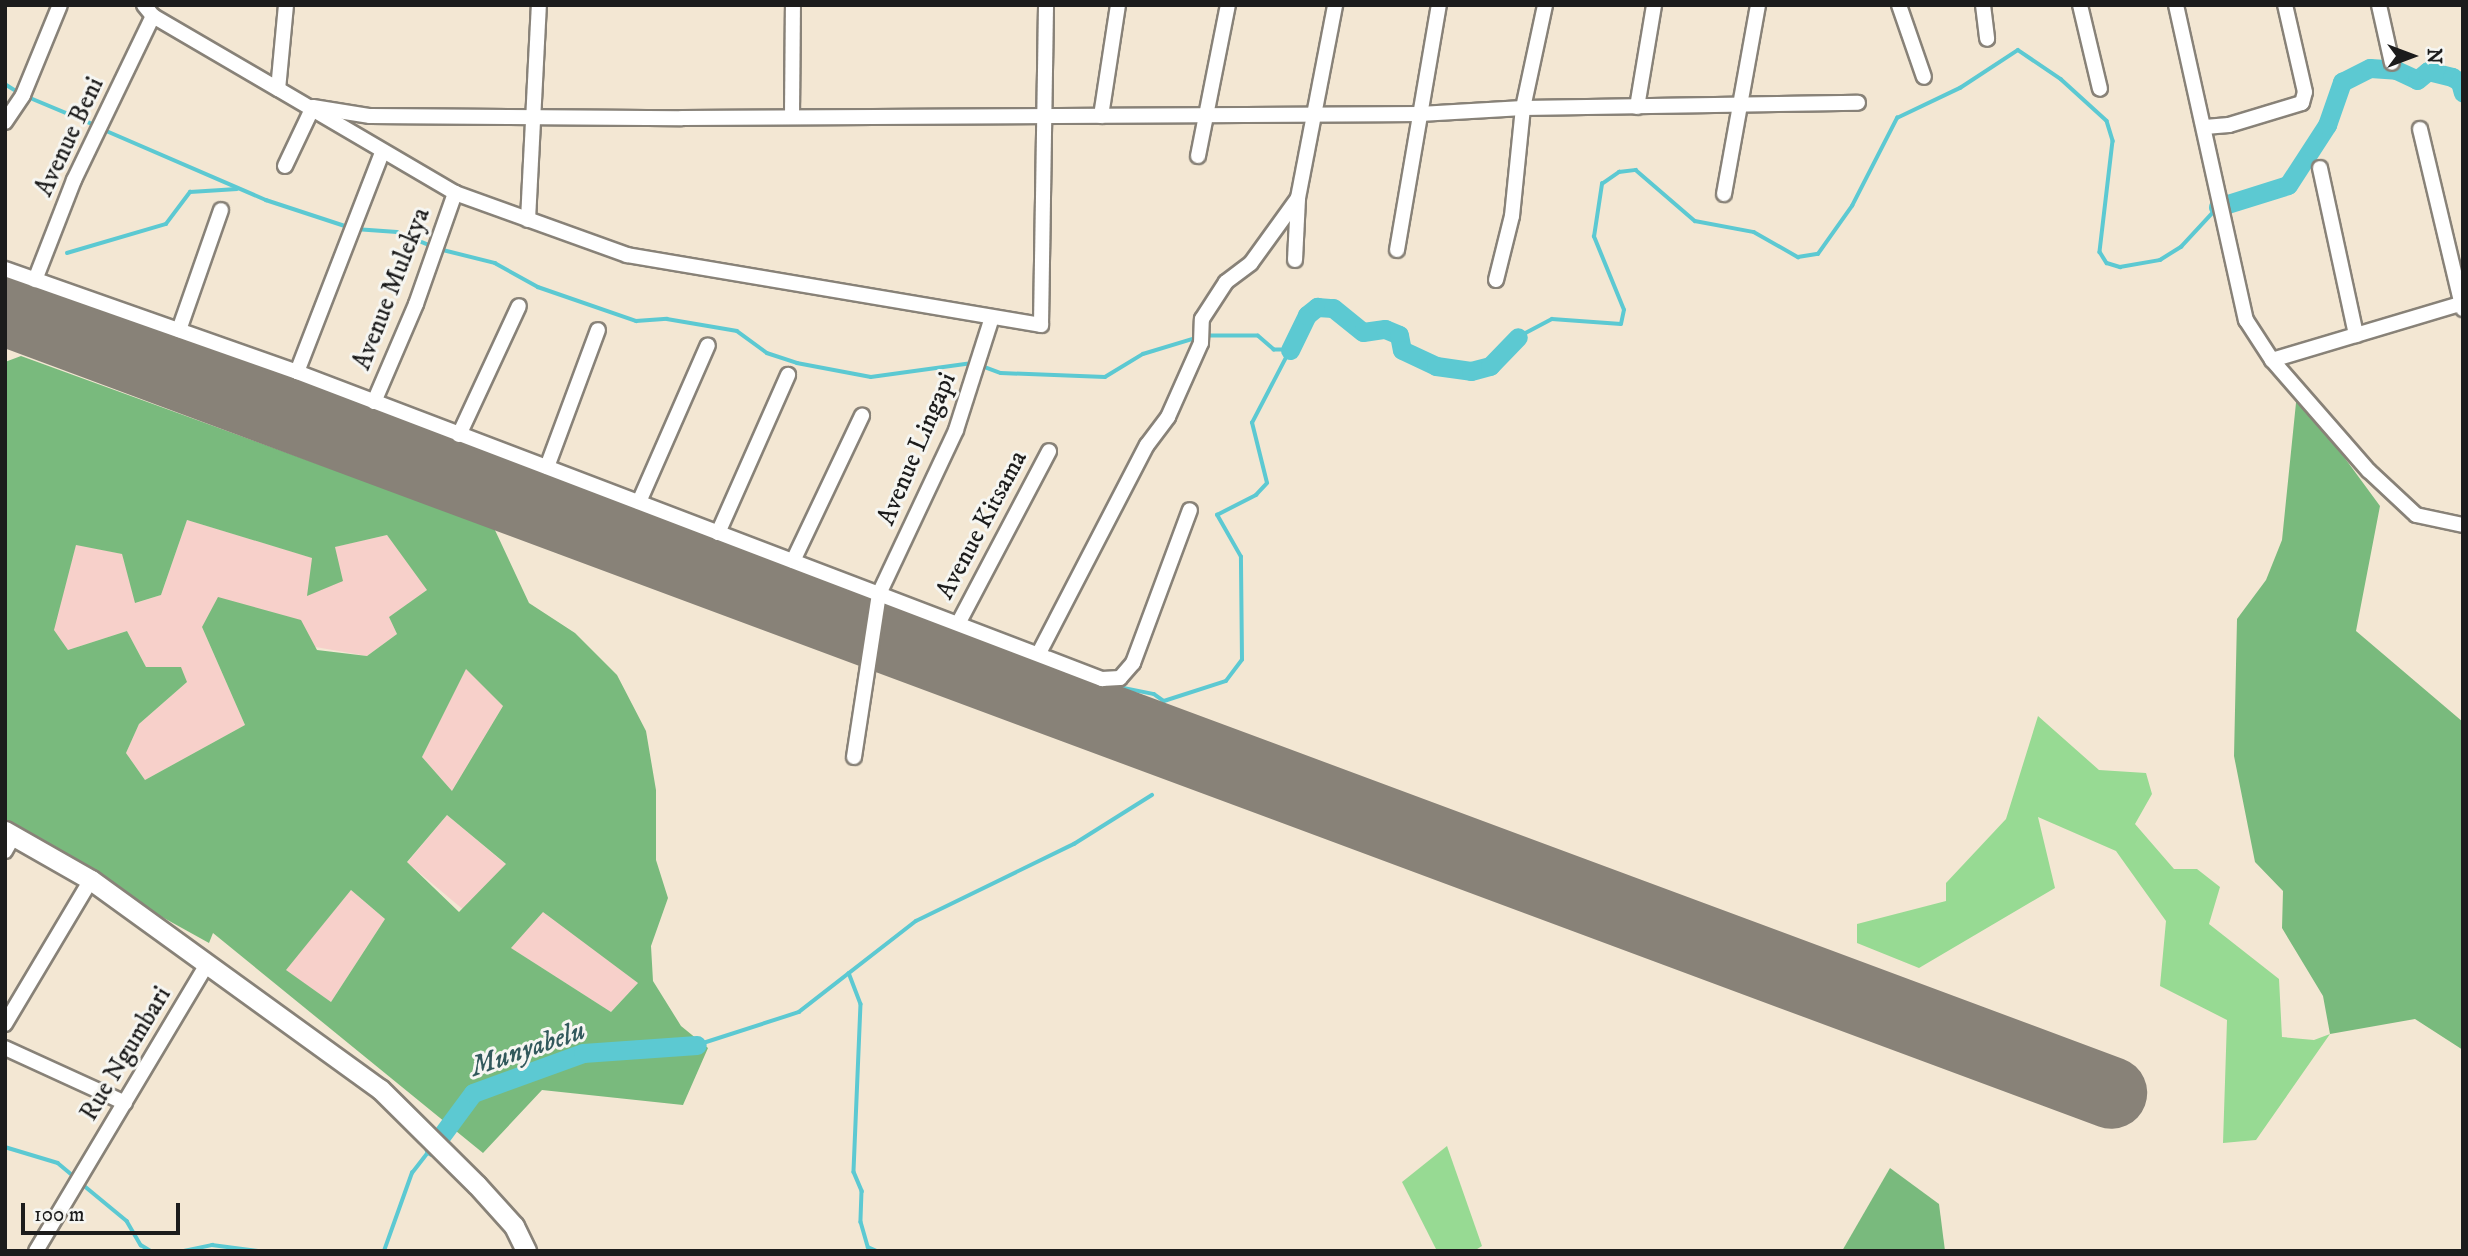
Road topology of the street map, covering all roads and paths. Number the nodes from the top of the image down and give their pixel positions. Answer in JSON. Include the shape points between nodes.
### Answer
{"nodes":[{"id":1,"x":60,"y":5,"type":"edge"},
{"id":2,"x":286,"y":5,"type":"edge"},
{"id":3,"x":539,"y":5,"type":"edge"},
{"id":4,"x":793,"y":5,"type":"edge"},
{"id":5,"x":1046,"y":5,"type":"edge"},
{"id":6,"x":1118,"y":5,"type":"edge"},
{"id":7,"x":1228,"y":5,"type":"edge"},
{"id":8,"x":1335,"y":5,"type":"edge"},
{"id":9,"x":1439,"y":5,"type":"edge"},
{"id":10,"x":1545,"y":5,"type":"edge"},
{"id":11,"x":1654,"y":5,"type":"edge"},
{"id":12,"x":1758,"y":5,"type":"edge"},
{"id":13,"x":1899,"y":5,"type":"edge"},
{"id":14,"x":1983,"y":5,"type":"edge"},
{"id":15,"x":2080,"y":5,"type":"edge"},
{"id":16,"x":2176,"y":5,"type":"edge"},
{"id":17,"x":2285,"y":5,"type":"edge"},
{"id":18,"x":2379,"y":5,"type":"edge"},
{"id":19,"x":149,"y":10,"type":"edge"},
{"id":20,"x":1987,"y":39,"type":"dead end"},
{"id":21,"x":2392,"y":63,"type":"dead end"},
{"id":22,"x":1924,"y":77,"type":"dead end"},
{"id":23,"x":278,"y":89,"type":"junction"},
{"id":24,"x":2100,"y":89,"type":"dead end"},
{"id":25,"x":1858,"y":103,"type":"dead end"},
{"id":26,"x":1738,"y":104,"type":"junction"},
{"id":27,"x":313,"y":107,"type":"junction"},
{"id":28,"x":1637,"y":107,"type":"junction"},
{"id":29,"x":1523,"y":108,"type":"junction"},
{"id":30,"x":1313,"y":111,"type":"junction"},
{"id":31,"x":1208,"y":113,"type":"junction"},
{"id":32,"x":1420,"y":114,"type":"junction"},
{"id":33,"x":536,"y":115,"type":"junction"},
{"id":34,"x":792,"y":115,"type":"junction"},
{"id":35,"x":1047,"y":116,"type":"junction"},
{"id":36,"x":1101,"y":116,"type":"junction"},
{"id":37,"x":5,"y":122,"type":"edge"},
{"id":38,"x":2206,"y":127,"type":"junction"},
{"id":39,"x":2420,"y":129,"type":"dead end"},
{"id":40,"x":382,"y":153,"type":"junction"},
{"id":41,"x":1198,"y":156,"type":"dead end"},
{"id":42,"x":285,"y":166,"type":"dead end"},
{"id":43,"x":2320,"y":169,"type":"dead end"},
{"id":44,"x":455,"y":193,"type":"junction"},
{"id":45,"x":1724,"y":194,"type":"dead end"},
{"id":46,"x":1298,"y":198,"type":"junction"},
{"id":47,"x":221,"y":210,"type":"dead end"},
{"id":48,"x":528,"y":220,"type":"junction"},
{"id":49,"x":1396,"y":250,"type":"dead end"},
{"id":50,"x":1295,"y":260,"type":"dead end"},
{"id":51,"x":5,"y":269,"type":"edge"},
{"id":52,"x":1496,"y":280,"type":"dead end"},
{"id":53,"x":36,"y":281,"type":"junction"},
{"id":54,"x":2462,"y":305,"type":"edge"},
{"id":55,"x":519,"y":306,"type":"dead end"},
{"id":56,"x":991,"y":320,"type":"junction"},
{"id":57,"x":179,"y":330,"type":"junction"},
{"id":58,"x":597,"y":330,"type":"dead end"},
{"id":59,"x":2356,"y":335,"type":"junction"},
{"id":60,"x":708,"y":345,"type":"dead end"},
{"id":61,"x":2272,"y":360,"type":"junction"},
{"id":62,"x":296,"y":372,"type":"junction"},
{"id":63,"x":788,"y":375,"type":"dead end"},
{"id":64,"x":374,"y":402,"type":"junction"},
{"id":65,"x":862,"y":415,"type":"dead end"},
{"id":66,"x":459,"y":435,"type":"junction"},
{"id":67,"x":1049,"y":452,"type":"dead end"},
{"id":68,"x":547,"y":467,"type":"junction"},
{"id":69,"x":639,"y":502,"type":"junction"},
{"id":70,"x":1190,"y":510,"type":"dead end"},
{"id":71,"x":2463,"y":525,"type":"edge"},
{"id":72,"x":718,"y":533,"type":"junction"},
{"id":73,"x":793,"y":561,"type":"junction"},
{"id":74,"x":879,"y":594,"type":"junction"},
{"id":75,"x":959,"y":622,"type":"junction"},
{"id":76,"x":1039,"y":653,"type":"junction"},
{"id":77,"x":853,"y":757,"type":"dead end"},
{"id":78,"x":8,"y":839,"type":"edge"},
{"id":79,"x":91,"y":880,"type":"junction"},
{"id":80,"x":208,"y":963,"type":"junction"},
{"id":81,"x":5,"y":1024,"type":"edge"},
{"id":82,"x":5,"y":1048,"type":"edge"},
{"id":83,"x":125,"y":1104,"type":"junction"},
{"id":84,"x":36,"y":1251,"type":"edge"},
{"id":85,"x":526,"y":1251,"type":"edge"}],
"edges":[{"from":1,"to":37,"type":"street","via":[[23,95]]},
{"from":2,"to":23,"type":"street"},
{"from":3,"to":33,"type":"street"},
{"from":4,"to":34,"type":"street"},
{"from":5,"to":35,"type":"street"},
{"from":6,"to":36,"type":"street"},
{"from":7,"to":31,"type":"street"},
{"from":8,"to":30,"type":"street"},
{"from":9,"to":32,"type":"street"},
{"from":10,"to":29,"type":"street"},
{"from":11,"to":28,"type":"street"},
{"from":12,"to":26,"type":"street"},
{"from":13,"to":22,"type":"street"},
{"from":14,"to":20,"type":"street"},
{"from":15,"to":24,"type":"street"},
{"from":16,"to":38,"type":"street"},
{"from":17,"to":38,"type":"street","via":[[2305,92],[2302,103],[2229,125]]},
{"from":18,"to":21,"type":"street"},
{"from":19,"to":23,"type":"street"},
{"from":19,"to":53,"type":"street","name":"Avenue Beni","via":[[74,180]]},
{"from":23,"to":27,"type":"street"},
{"from":25,"to":26,"type":"street"},
{"from":26,"to":28,"type":"street"},
{"from":26,"to":45,"type":"street"},
{"from":27,"to":33,"type":"street","via":[[370,116]]},
{"from":27,"to":40,"type":"street"},
{"from":27,"to":42,"type":"street"},
{"from":28,"to":29,"type":"street"},
{"from":29,"to":32,"type":"street"},
{"from":29,"to":52,"type":"street","via":[[1512,216]]},
{"from":30,"to":31,"type":"street"},
{"from":30,"to":32,"type":"street"},
{"from":30,"to":46,"type":"street"},
{"from":31,"to":36,"type":"street"},
{"from":31,"to":41,"type":"street"},
{"from":32,"to":49,"type":"street"},
{"from":33,"to":34,"type":"street"},
{"from":33,"to":48,"type":"street"},
{"from":34,"to":35,"type":"street"},
{"from":35,"to":36,"type":"street"},
{"from":35,"to":56,"type":"street","via":[[1044,323]]},
{"from":38,"to":61,"type":"street","via":[[2246,320]]},
{"from":39,"to":54,"type":"street"},
{"from":40,"to":44,"type":"street"},
{"from":40,"to":62,"type":"street"},
{"from":43,"to":59,"type":"street"},
{"from":44,"to":48,"type":"street"},
{"from":44,"to":64,"type":"street","name":"Avenue Mulekya","via":[[416,304]]},
{"from":46,"to":50,"type":"street"},
{"from":46,"to":76,"type":"street","via":[[1251,264],[1226,282],[1202,318],[1201,343],[1168,417],[1147,445]]},
{"from":47,"to":57,"type":"street"},
{"from":48,"to":56,"type":"street","via":[[627,255],[903,300]]},
{"from":51,"to":53,"type":"street"},
{"from":53,"to":57,"type":"street"},
{"from":54,"to":59,"type":"street"},
{"from":55,"to":66,"type":"street"},
{"from":56,"to":74,"type":"street","name":"Avenue Lingapi","via":[[956,430]]},
{"from":57,"to":62,"type":"street"},
{"from":58,"to":68,"type":"street"},
{"from":59,"to":61,"type":"street"},
{"from":60,"to":69,"type":"street"},
{"from":61,"to":71,"type":"street","via":[[2369,471],[2416,515]]},
{"from":62,"to":64,"type":"street"},
{"from":63,"to":72,"type":"street"},
{"from":64,"to":66,"type":"street"},
{"from":65,"to":73,"type":"street"},
{"from":66,"to":68,"type":"street"},
{"from":67,"to":75,"type":"street","name":"Avenue Kitsama"},
{"from":68,"to":69,"type":"street"},
{"from":69,"to":72,"type":"street"},
{"from":70,"to":76,"type":"street","via":[[1128,671],[1120,678],[1102,679]]},
{"from":72,"to":73,"type":"street"},
{"from":73,"to":74,"type":"street"},
{"from":74,"to":75,"type":"street"},
{"from":74,"to":77,"type":"street","name":"Avenue Lingapi"},
{"from":75,"to":76,"type":"street"},
{"from":78,"to":79,"type":"highway"},
{"from":79,"to":80,"type":"highway"},
{"from":79,"to":81,"type":"street"},
{"from":80,"to":83,"type":"street","name":"Rue Ngumbari"},
{"from":80,"to":85,"type":"highway","via":[[380,1089],[514,1226]]},
{"from":82,"to":83,"type":"street"},
{"from":83,"to":84,"type":"street","name":"Rue Ngumbari"}]}
